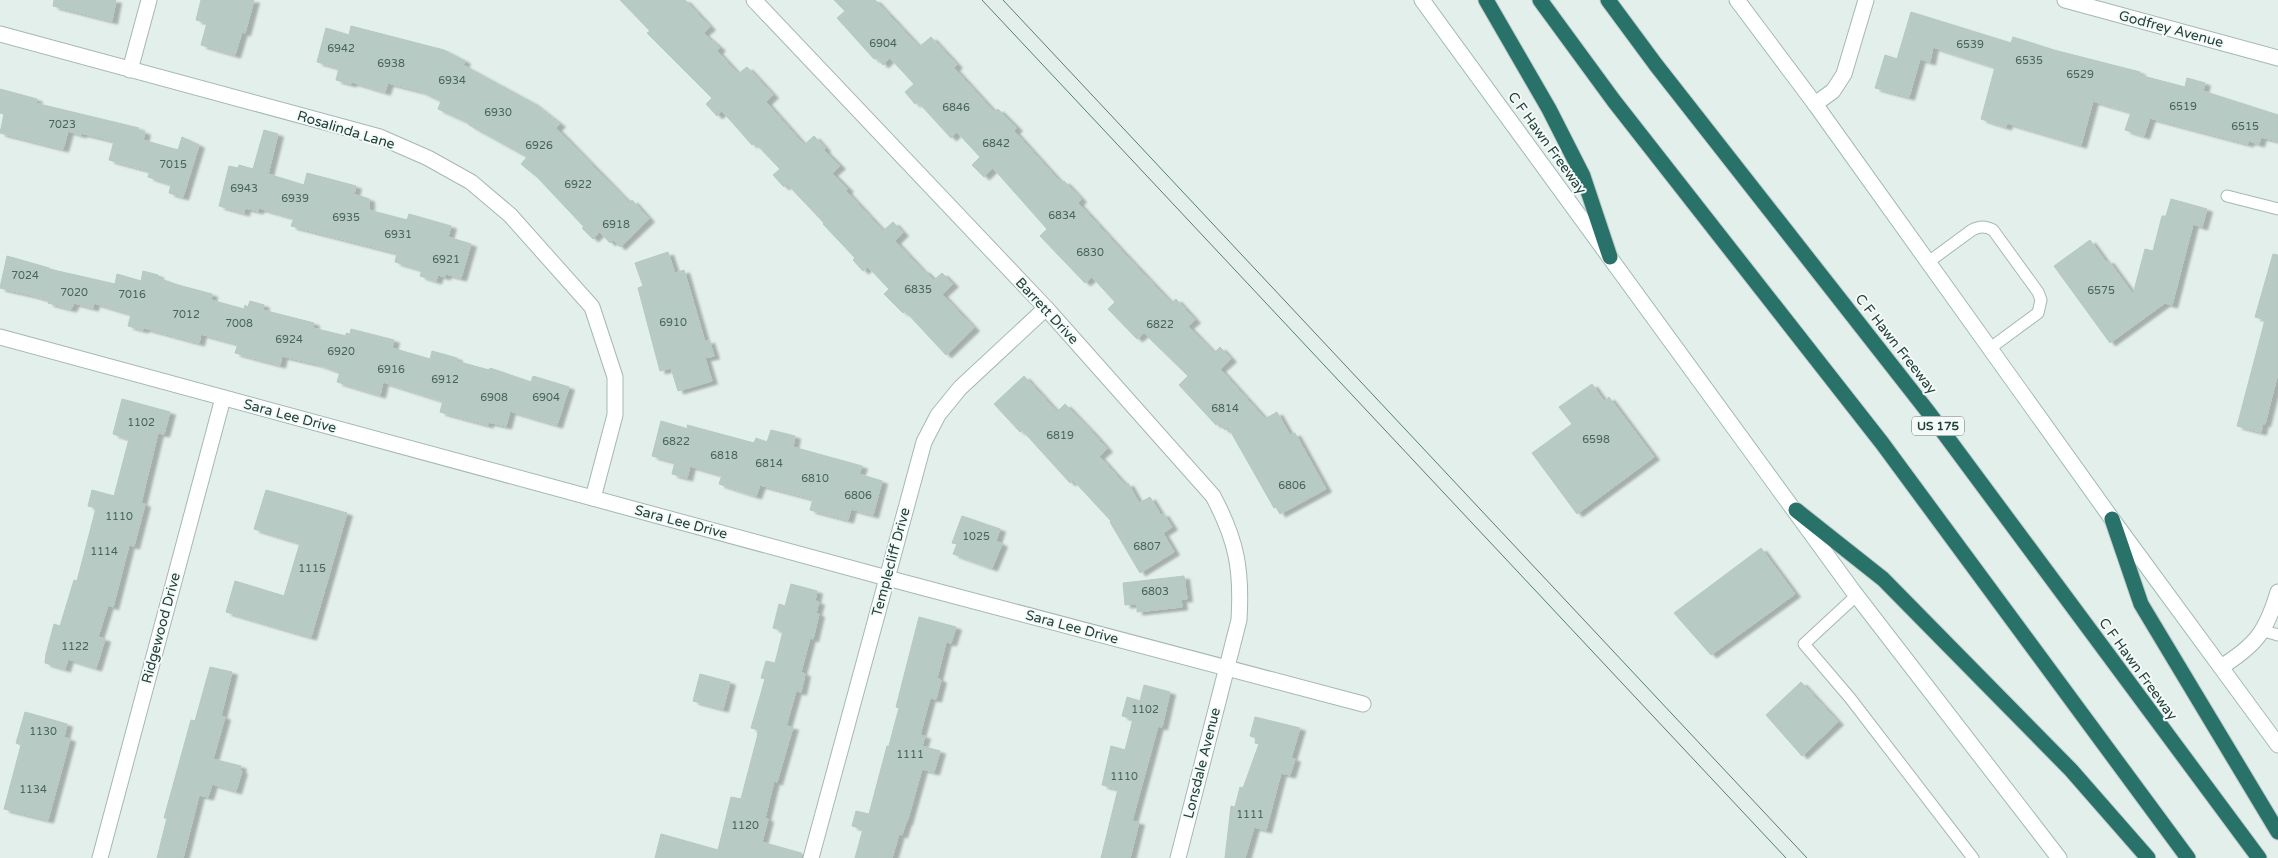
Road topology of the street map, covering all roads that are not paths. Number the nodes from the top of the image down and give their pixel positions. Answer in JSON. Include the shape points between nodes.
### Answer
{"nodes":[{"id":1,"x":149,"y":0,"type":"edge"},
{"id":2,"x":754,"y":0,"type":"edge"},
{"id":3,"x":1422,"y":0,"type":"edge"},
{"id":4,"x":1486,"y":0,"type":"edge"},
{"id":5,"x":1540,"y":0,"type":"edge"},
{"id":6,"x":1608,"y":0,"type":"edge"},
{"id":7,"x":1737,"y":0,"type":"edge"},
{"id":8,"x":1866,"y":0,"type":"edge"},
{"id":9,"x":2065,"y":0,"type":"edge"},
{"id":10,"x":0,"y":34,"type":"edge"},
{"id":11,"x":2278,"y":58,"type":"edge"},
{"id":12,"x":130,"y":70,"type":"junction"},
{"id":13,"x":1815,"y":104,"type":"junction"},
{"id":14,"x":2227,"y":196,"type":"dead end"},
{"id":15,"x":2278,"y":209,"type":"edge"},
{"id":16,"x":1610,"y":257,"type":"junction"},
{"id":17,"x":1927,"y":263,"type":"junction"},
{"id":18,"x":1046,"y":308,"type":"junction"},
{"id":19,"x":0,"y":336,"type":"edge"},
{"id":20,"x":1989,"y":349,"type":"junction"},
{"id":21,"x":223,"y":398,"type":"junction"},
{"id":22,"x":593,"y":498,"type":"junction"},
{"id":23,"x":1796,"y":510,"type":"junction"},
{"id":24,"x":2112,"y":519,"type":"junction"},
{"id":25,"x":887,"y":578,"type":"junction"},
{"id":26,"x":2278,"y":592,"type":"edge"},
{"id":27,"x":1856,"y":595,"type":"junction"},
{"id":28,"x":2271,"y":633,"type":"edge"},
{"id":29,"x":2221,"y":667,"type":"junction"},
{"id":30,"x":1227,"y":668,"type":"junction"},
{"id":31,"x":1363,"y":704,"type":"dead end"},
{"id":32,"x":2278,"y":745,"type":"edge"},
{"id":33,"x":2278,"y":832,"type":"edge"},
{"id":34,"x":100,"y":858,"type":"edge"},
{"id":35,"x":811,"y":858,"type":"edge"},
{"id":36,"x":1178,"y":858,"type":"edge"},
{"id":37,"x":1973,"y":858,"type":"edge"},
{"id":38,"x":2059,"y":858,"type":"edge"},
{"id":39,"x":2148,"y":858,"type":"edge"},
{"id":40,"x":2188,"y":858,"type":"edge"},
{"id":41,"x":2259,"y":858,"type":"edge"}],
"edges":[{"from":1,"to":12,"type":"street"},
{"from":2,"to":18,"type":"street","name":"Barrett Drive"},
{"from":3,"to":16,"type":"street","name":"C F Hawn Freeway"},
{"from":4,"to":16,"type":"highway","via":[[1549,109],[1583,176]]},
{"from":5,"to":40,"type":"highway","via":[[1614,101],[1882,443]]},
{"from":6,"to":41,"type":"highway","name":"C F Hawn Freeway","number":"US 175","via":[[1929,413]]},
{"from":7,"to":13,"type":"street"},
{"from":8,"to":13,"type":"street","via":[[1844,74],[1833,91]]},
{"from":9,"to":11,"type":"street","name":"Godfrey Avenue"},
{"from":10,"to":12,"type":"street","name":"Rosalinda Lane"},
{"from":12,"to":22,"type":"street","name":"Rosalinda Lane","via":[[380,137],[471,182],[510,215],[592,306],[606,345],[615,377],[615,415]]},
{"from":13,"to":17,"type":"street"},
{"from":14,"to":15,"type":"lane"},
{"from":16,"to":23,"type":"street","name":"C F Hawn Freeway"},
{"from":17,"to":20,"type":"street"},
{"from":17,"to":20,"type":"lane","via":[[1978,226],[1987,227],[1993,230],[2030,281],[2041,300],[2038,313]]},
{"from":18,"to":25,"type":"street","name":"Templecliff Drive","via":[[960,388],[938,415],[924,442]]},
{"from":18,"to":30,"type":"street","name":"Barrett Drive","via":[[1213,496],[1227,523],[1237,554],[1241,585],[1239,620]]},
{"from":19,"to":21,"type":"street","name":"Sara Lee Drive"},
{"from":20,"to":24,"type":"street"},
{"from":21,"to":22,"type":"street","name":"Sara Lee Drive"},
{"from":21,"to":34,"type":"street","name":"Ridgewood Drive"},
{"from":22,"to":25,"type":"street","name":"Sara Lee Drive"},
{"from":23,"to":27,"type":"street","name":"C F Hawn Freeway"},
{"from":23,"to":39,"type":"highway","via":[[1883,579],[2071,770]]},
{"from":24,"to":29,"type":"street"},
{"from":24,"to":33,"type":"highway","via":[[2141,604]]},
{"from":25,"to":30,"type":"street","name":"Sara Lee Drive"},
{"from":25,"to":35,"type":"street","name":"Templecliff Drive"},
{"from":26,"to":28,"type":"street"},
{"from":27,"to":37,"type":"lane","via":[[1804,644],[1850,698]]},
{"from":27,"to":38,"type":"street","name":"C F Hawn Freeway"},
{"from":28,"to":29,"type":"street"},
{"from":29,"to":32,"type":"street"},
{"from":30,"to":31,"type":"street","name":"Sara Lee Drive"},
{"from":30,"to":36,"type":"street","name":"Lonsdale Avenue"}]}
